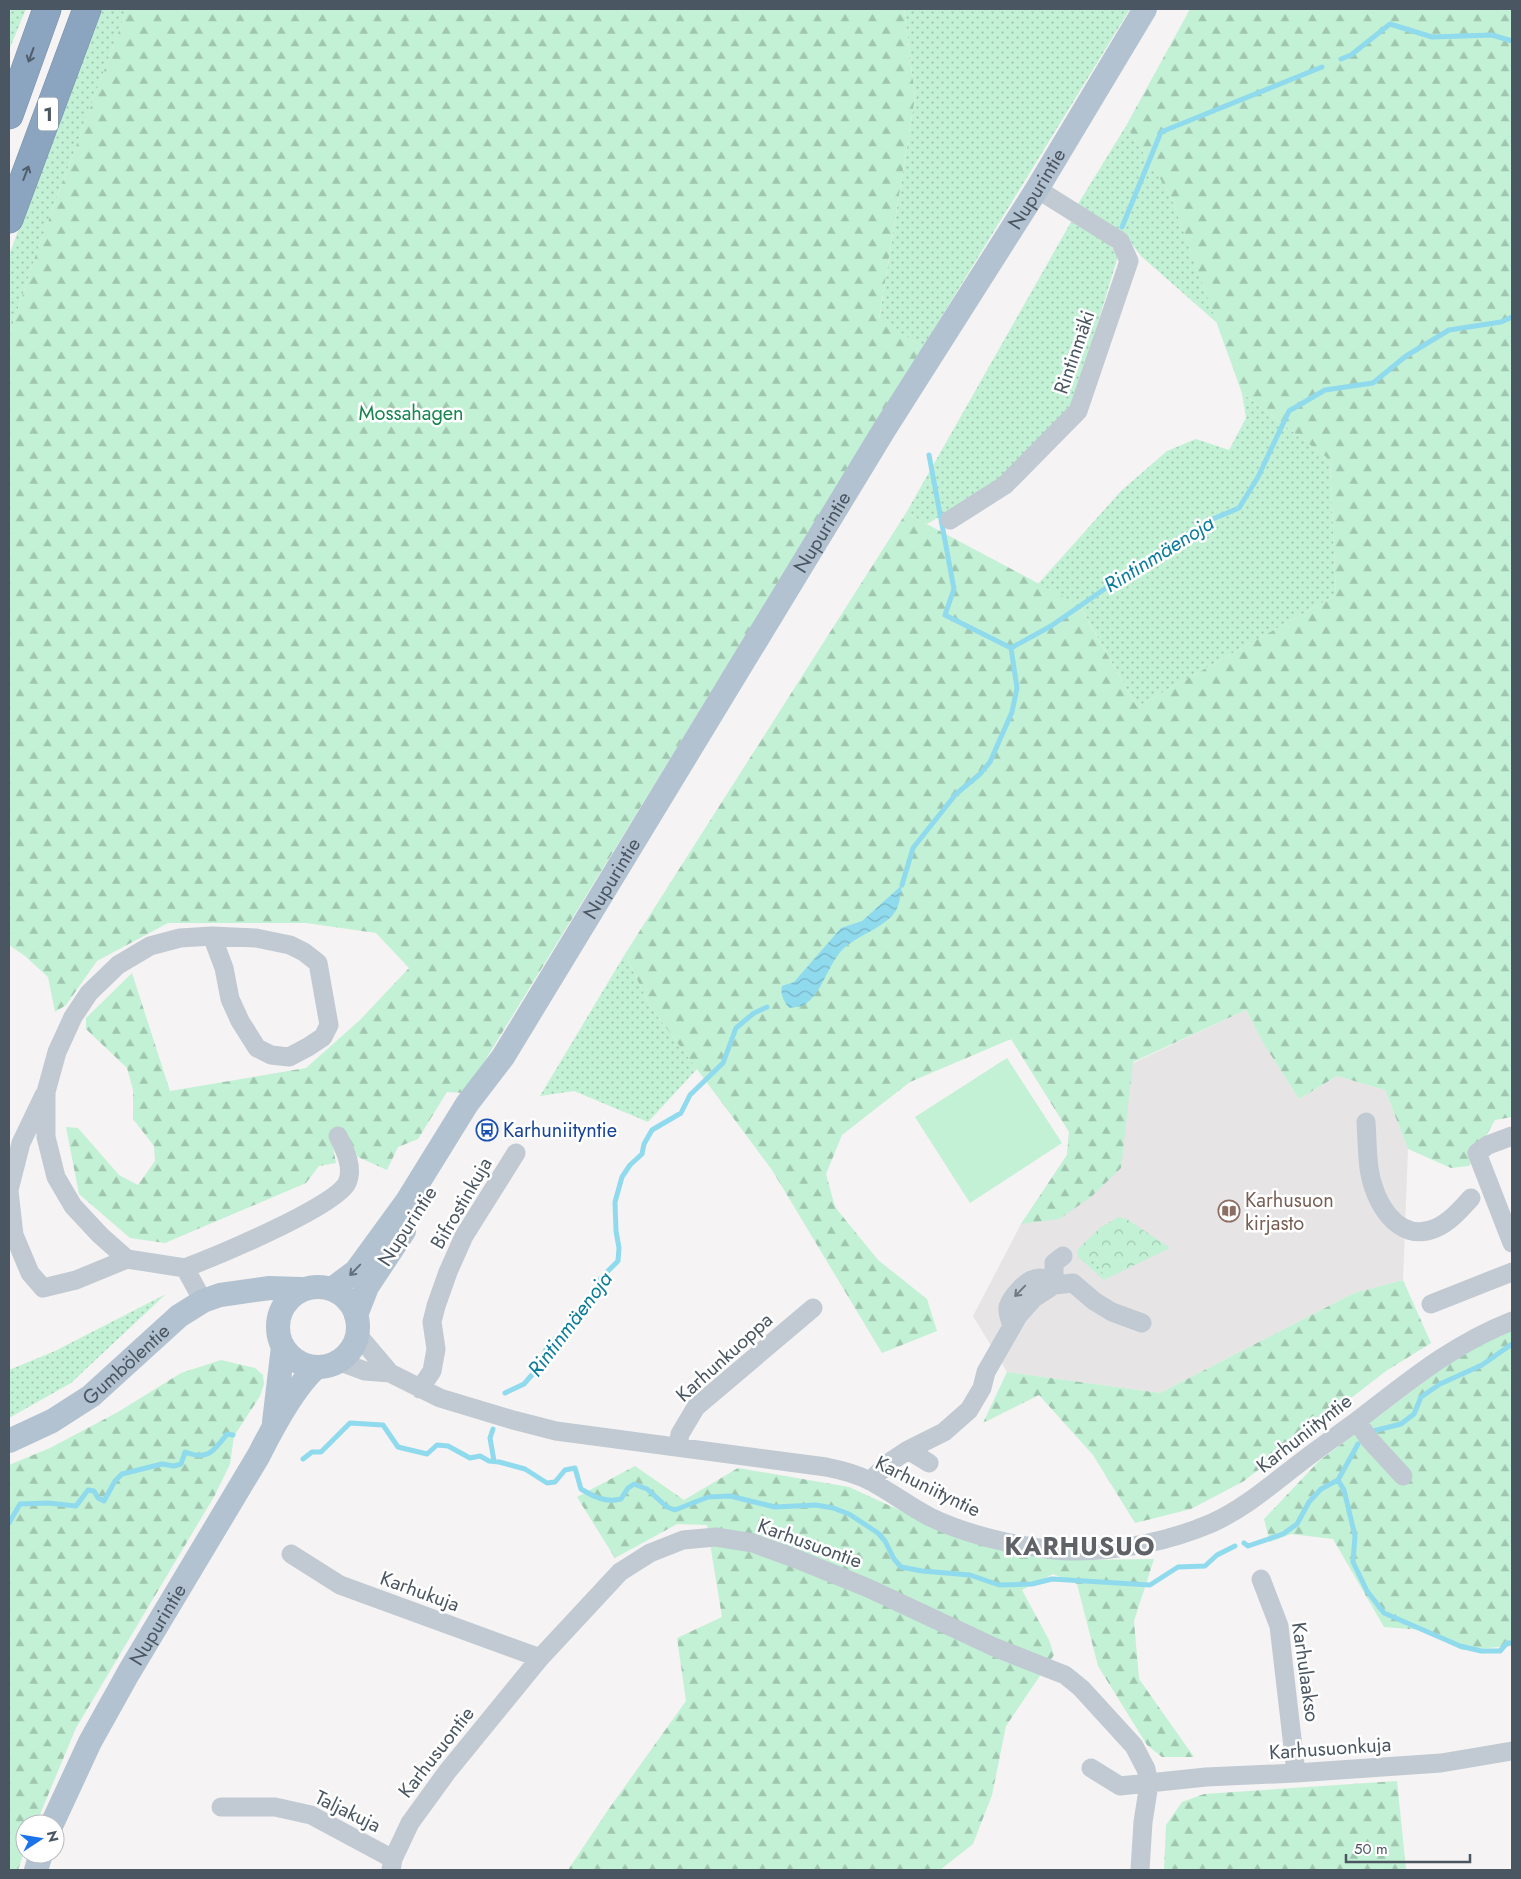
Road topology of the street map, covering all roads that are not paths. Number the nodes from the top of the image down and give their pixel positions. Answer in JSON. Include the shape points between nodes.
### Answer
{"nodes":[{"id":1,"x":47,"y":9,"type":"edge"},
{"id":2,"x":88,"y":9,"type":"edge"},
{"id":3,"x":1145,"y":9,"type":"edge"},
{"id":4,"x":9,"y":115,"type":"edge"},
{"id":5,"x":1037,"y":189,"type":"junction"},
{"id":6,"x":9,"y":219,"type":"edge"},
{"id":7,"x":950,"y":520,"type":"dead end"},
{"id":8,"x":212,"y":936,"type":"junction"},
{"id":9,"x":503,"y":1058,"type":"junction"},
{"id":10,"x":46,"y":1092,"type":"junction"},
{"id":11,"x":1366,"y":1122,"type":"dead end"},
{"id":12,"x":338,"y":1136,"type":"dead end"},
{"id":13,"x":1512,"y":1136,"type":"edge"},
{"id":14,"x":516,"y":1153,"type":"dead end"},
{"id":15,"x":9,"y":1190,"type":"edge"},
{"id":16,"x":1471,"y":1198,"type":"dead end"},
{"id":17,"x":1512,"y":1243,"type":"edge"},
{"id":18,"x":1063,"y":1256,"type":"dead end"},
{"id":19,"x":127,"y":1258,"type":"junction"},
{"id":20,"x":185,"y":1268,"type":"junction"},
{"id":21,"x":1512,"y":1272,"type":"edge"},
{"id":22,"x":1054,"y":1285,"type":"junction"},
{"id":23,"x":302,"y":1289,"type":"junction"},
{"id":24,"x":332,"y":1289,"type":"junction"},
{"id":25,"x":243,"y":1293,"type":"junction"},
{"id":26,"x":203,"y":1301,"type":"junction"},
{"id":27,"x":1431,"y":1304,"type":"dead end"},
{"id":28,"x":813,"y":1308,"type":"dead end"},
{"id":29,"x":278,"y":1321,"type":"junction"},
{"id":30,"x":1512,"y":1321,"type":"edge"},
{"id":31,"x":1142,"y":1323,"type":"dead end"},
{"id":32,"x":357,"y":1325,"type":"junction"},
{"id":33,"x":283,"y":1347,"type":"junction"},
{"id":34,"x":328,"y":1364,"type":"junction"},
{"id":35,"x":390,"y":1374,"type":"junction"},
{"id":36,"x":420,"y":1389,"type":"junction"},
{"id":37,"x":1356,"y":1421,"type":"junction"},
{"id":38,"x":273,"y":1428,"type":"junction"},
{"id":39,"x":9,"y":1441,"type":"edge"},
{"id":40,"x":678,"y":1446,"type":"junction"},
{"id":41,"x":908,"y":1450,"type":"junction"},
{"id":42,"x":928,"y":1463,"type":"dead end"},
{"id":43,"x":1403,"y":1476,"type":"dead end"},
{"id":44,"x":870,"y":1481,"type":"junction"},
{"id":45,"x":291,"y":1554,"type":"dead end"},
{"id":46,"x":1261,"y":1579,"type":"dead end"},
{"id":47,"x":540,"y":1658,"type":"junction"},
{"id":48,"x":1512,"y":1751,"type":"edge"},
{"id":49,"x":1091,"y":1768,"type":"dead end"},
{"id":50,"x":1296,"y":1773,"type":"junction"},
{"id":51,"x":1149,"y":1784,"type":"junction"},
{"id":52,"x":221,"y":1806,"type":"dead end"},
{"id":53,"x":57,"y":1814,"type":"edge"},
{"id":54,"x":392,"y":1865,"type":"edge"},
{"id":55,"x":1140,"y":1870,"type":"edge"}],
"edges":[{"from":1,"to":4,"type":"highway","number":"1","one_way":true},
{"from":6,"to":2,"type":"highway","number":"1","one_way":true},
{"from":3,"to":5,"type":"main road","name":"Nupurintie"},
{"from":5,"to":7,"type":"street","name":"Rintinmäki","via":[[1120,241],[1129,261],[1078,411],[1005,485]]},
{"from":5,"to":9,"type":"main road","name":"Nupurintie","via":[[884,430]]},
{"from":8,"to":8,"type":"street","via":[[256,938],[290,945],[318,963],[329,1025],[323,1037],[289,1057],[271,1055],[257,1048],[230,999],[224,968]]},
{"from":8,"to":10,"type":"street","via":[[180,938],[150,946],[112,970],[89,992],[73,1017],[56,1052]]},
{"from":9,"to":24,"type":"main road","name":"Nupurintie","one_way":true,"via":[[467,1104],[407,1201],[356,1271]]},
{"from":9,"to":32,"type":"main road","name":"Nupurintie","via":[[480,1110],[420,1208],[366,1286]]},
{"from":10,"to":15,"type":"street","via":[[21,1143]]},
{"from":10,"to":19,"type":"street","via":[[46,1137],[56,1177],[73,1206]]},
{"from":11,"to":16,"type":"street","via":[[1369,1170],[1380,1203],[1388,1217],[1401,1227],[1416,1232],[1435,1228]]},
{"from":12,"to":20,"type":"street","via":[[350,1170],[348,1182],[339,1194],[262,1235]]},
{"from":13,"to":17,"type":"street","via":[[1477,1153]]},
{"from":14,"to":36,"type":"street","name":"Bifrostinkuja","via":[[464,1236],[448,1272],[432,1322],[436,1348],[432,1370]]},
{"from":15,"to":19,"type":"street","via":[[14,1235],[30,1273],[43,1288],[76,1280]]},
{"from":18,"to":22,"type":"street","via":[[1054,1263]]},
{"from":19,"to":20,"type":"street"},
{"from":20,"to":26,"type":"street"},
{"from":21,"to":27,"type":"street"},
{"from":22,"to":31,"type":"street","via":[[1073,1283],[1094,1302]]},
{"from":22,"to":41,"type":"street","via":[[1034,1298],[1018,1316],[969,1410],[944,1432]]},
{"from":23,"to":24,"type":"main road","via":[[322,1286]]},
{"from":23,"to":25,"type":"main road","name":"Gumbölentie","via":[[270,1288]]},
{"from":23,"to":29,"type":"main road","via":[[290,1297]]},
{"from":24,"to":32,"type":"main road","via":[[347,1300]]},
{"from":25,"to":26,"type":"main road","name":"Gumbölentie"},
{"from":25,"to":29,"type":"main road"},
{"from":26,"to":39,"type":"main road","name":"Gumbölentie","via":[[178,1316],[91,1396],[52,1421]]},
{"from":28,"to":40,"type":"street","name":"Karhunkuoppa","via":[[696,1407],[683,1428]]},
{"from":29,"to":33,"type":"main road"},
{"from":30,"to":37,"type":"street","name":"Karhuniityntie","via":[[1454,1349]]},
{"from":32,"to":34,"type":"main road","via":[[354,1345],[347,1354]]},
{"from":32,"to":35,"type":"street","name":"Karhuniityntie"},
{"from":33,"to":34,"type":"main road","via":[[292,1358],[304,1364]]},
{"from":33,"to":38,"type":"main road","name":"Nupurintie"},
{"from":34,"to":35,"type":"street","name":"Karhuniityntie"},
{"from":34,"to":38,"type":"main road","name":"Nupurintie","via":[[308,1375]]},
{"from":35,"to":36,"type":"street","name":"Karhuniityntie"},
{"from":36,"to":40,"type":"street","name":"Karhuniityntie","via":[[472,1408],[556,1431]]},
{"from":37,"to":43,"type":"street"},
{"from":37,"to":44,"type":"street","name":"Karhuniityntie","via":[[1262,1494],[1236,1510],[1173,1537],[1135,1545],[1075,1552],[1014,1544],[969,1533],[930,1516]]},
{"from":38,"to":53,"type":"main road","name":"Nupurintie","via":[[129,1672],[90,1742]]},
{"from":40,"to":44,"type":"street","name":"Karhuniityntie","via":[[826,1467]]},
{"from":41,"to":42,"type":"street"},
{"from":41,"to":44,"type":"street"},
{"from":45,"to":47,"type":"street","name":"Karhukuja","via":[[340,1585]]},
{"from":46,"to":50,"type":"street","name":"Karhulaakso","via":[[1280,1626]]},
{"from":47,"to":51,"type":"street","name":"Karhusuontie","via":[[620,1572],[650,1552],[683,1540],[716,1537],[753,1544],[868,1588],[994,1647],[1065,1675],[1134,1746],[1146,1769]]},
{"from":47,"to":54,"type":"street","name":"Karhusuontie","via":[[410,1823]]},
{"from":48,"to":50,"type":"street","name":"Karhusuonkuja","via":[[1441,1763]]},
{"from":49,"to":51,"type":"street","name":"Karhusuonkuja","via":[[1120,1786]]},
{"from":50,"to":51,"type":"street","name":"Karhusuonkuja","via":[[1206,1777]]},
{"from":51,"to":55,"type":"street","name":"Karhusuontie"},
{"from":52,"to":54,"type":"street","name":"Taljakuja","via":[[275,1806],[311,1815]]}]}
